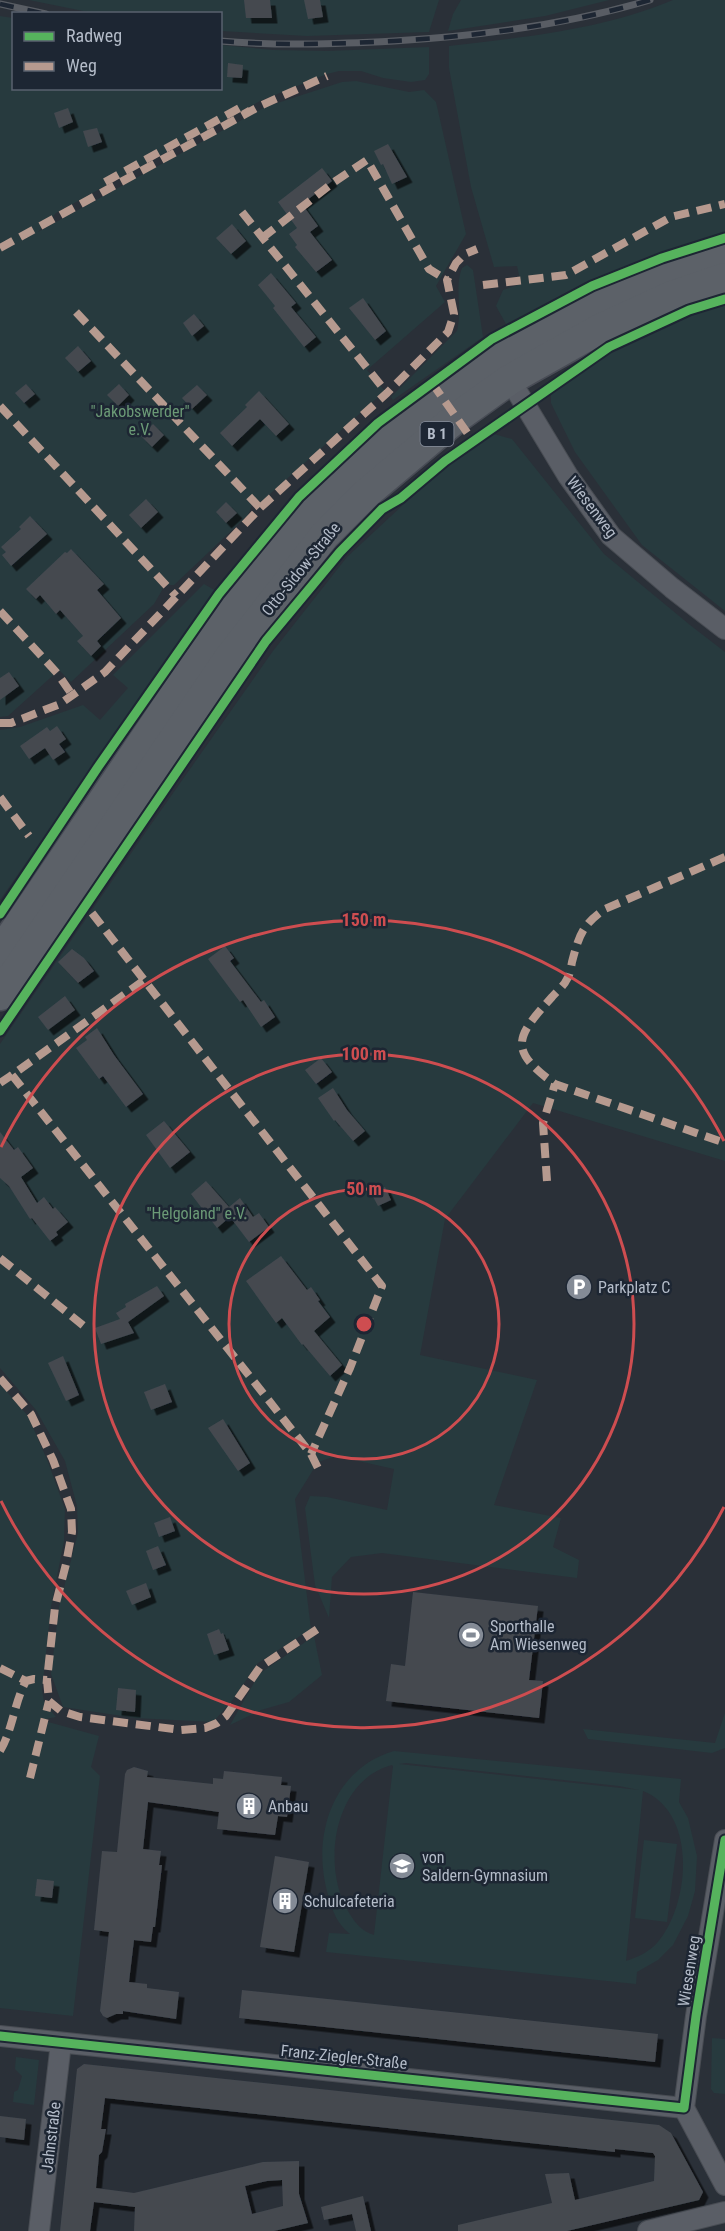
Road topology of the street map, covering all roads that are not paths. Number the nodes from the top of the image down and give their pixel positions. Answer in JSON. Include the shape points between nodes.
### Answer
{"nodes":[{"id":1,"x":725,"y":251,"type":"edge"},
{"id":2,"x":725,"y":278,"type":"edge"},
{"id":3,"x":503,"y":367,"type":"junction"},
{"id":4,"x":725,"y":629,"type":"edge"},
{"id":5,"x":0,"y":953,"type":"edge"},
{"id":6,"x":0,"y":995,"type":"edge"},
{"id":7,"x":725,"y":1840,"type":"edge"},
{"id":8,"x":0,"y":2036,"type":"edge"},
{"id":9,"x":61,"y":2043,"type":"junction"},
{"id":10,"x":684,"y":2108,"type":"junction"},
{"id":11,"x":725,"y":2185,"type":"edge"},
{"id":12,"x":725,"y":2212,"type":"edge"},
{"id":13,"x":39,"y":2231,"type":"edge"},
{"id":14,"x":648,"y":2231,"type":"edge"}],
"edges":[{"from":1,"to":3,"type":"main road","name":"Otto-Sidow-Straße","number":"B 1","via":[[667,271],[579,310]]},
{"from":2,"to":3,"type":"main road","name":"Otto-Sidow-Straße","number":"B 1","via":[[672,296]]},
{"from":3,"to":4,"type":"street","name":"Wiesenweg","via":[[568,476],[611,536]]},
{"from":3,"to":5,"type":"main road","name":"Otto-Sidow-Straße","number":"B 1","via":[[440,395],[312,511],[235,606]]},
{"from":3,"to":6,"type":"main road","name":"Otto-Sidow-Straße","number":"B 1","via":[[456,418],[368,492],[324,536],[229,658]]},
{"from":7,"to":10,"type":"street","name":"Wiesenweg"},
{"from":8,"to":9,"type":"street","name":"Franz-Ziegler-Straße"},
{"from":9,"to":10,"type":"street","name":"Franz-Ziegler-Straße"},
{"from":9,"to":13,"type":"street","name":"Jahnstraße"},
{"from":10,"to":11,"type":"street"},
{"from":12,"to":14,"type":"street"}]}
